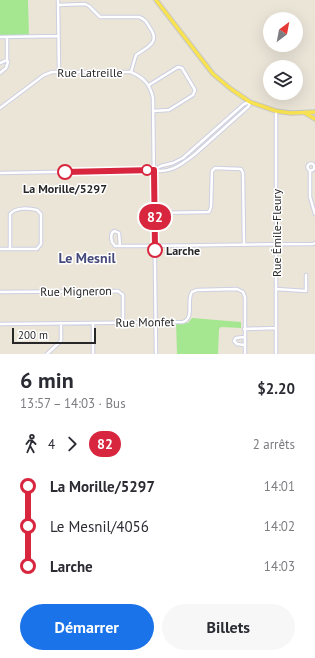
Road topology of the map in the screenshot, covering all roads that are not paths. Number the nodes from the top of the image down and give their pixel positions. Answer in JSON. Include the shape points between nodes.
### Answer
{"nodes":[{"id":1,"x":58,"y":0,"type":"edge"},
{"id":2,"x":156,"y":0,"type":"edge"},
{"id":3,"x":58,"y":5,"type":"junction"},
{"id":4,"x":58,"y":36,"type":"junction"},
{"id":5,"x":0,"y":37,"type":"edge"},
{"id":6,"x":7,"y":37,"type":"junction"},
{"id":7,"x":6,"y":60,"type":"junction"},
{"id":8,"x":0,"y":63,"type":"edge"},
{"id":9,"x":59,"y":72,"type":"junction"},
{"id":10,"x":131,"y":72,"type":"junction"},
{"id":11,"x":0,"y":73,"type":"edge"},
{"id":12,"x":149,"y":85,"type":"junction"},
{"id":13,"x":250,"y":102,"type":"junction"},
{"id":14,"x":0,"y":108,"type":"edge"},
{"id":15,"x":153,"y":111,"type":"junction"},
{"id":16,"x":276,"y":111,"type":"junction"},
{"id":17,"x":315,"y":112,"type":"edge"},
{"id":18,"x":304,"y":113,"type":"junction"},
{"id":19,"x":315,"y":119,"type":"edge"},
{"id":20,"x":154,"y":170,"type":"junction"},
{"id":21,"x":310,"y":171,"type":"dead end"},
{"id":22,"x":0,"y":172,"type":"edge"},
{"id":23,"x":154,"y":213,"type":"junction"},
{"id":24,"x":315,"y":214,"type":"edge"},
{"id":25,"x":315,"y":243,"type":"edge"},
{"id":26,"x":276,"y":244,"type":"junction"},
{"id":27,"x":244,"y":245,"type":"junction"},
{"id":28,"x":120,"y":246,"type":"junction"},
{"id":29,"x":155,"y":246,"type":"junction"},
{"id":30,"x":0,"y":249,"type":"edge"},
{"id":31,"x":10,"y":249,"type":"junction"},
{"id":32,"x":306,"y":275,"type":"dead end"},
{"id":33,"x":276,"y":289,"type":"junction"},
{"id":34,"x":0,"y":292,"type":"edge"},
{"id":35,"x":123,"y":322,"type":"junction"},
{"id":36,"x":156,"y":322,"type":"junction"},
{"id":37,"x":61,"y":323,"type":"junction"},
{"id":38,"x":93,"y":323,"type":"junction"},
{"id":39,"x":0,"y":324,"type":"edge"},
{"id":40,"x":276,"y":328,"type":"junction"},
{"id":41,"x":244,"y":329,"type":"junction"},
{"id":42,"x":244,"y":337,"type":"junction"},
{"id":43,"x":244,"y":344,"type":"junction"},
{"id":44,"x":47,"y":354,"type":"edge"},
{"id":45,"x":93,"y":354,"type":"edge"},
{"id":46,"x":156,"y":354,"type":"edge"},
{"id":47,"x":245,"y":354,"type":"edge"},
{"id":48,"x":276,"y":354,"type":"edge"}],
"edges":[{"from":1,"to":3,"type":"street"},
{"from":2,"to":13,"type":"main road","via":[[213,74]]},
{"from":3,"to":4,"type":"street"},
{"from":3,"to":10,"type":"street","via":[[85,4],[100,17],[139,17],[144,20],[153,34],[153,41],[136,55]]},
{"from":4,"to":6,"type":"street"},
{"from":4,"to":9,"type":"street"},
{"from":5,"to":6,"type":"street"},
{"from":6,"to":7,"type":"street"},
{"from":7,"to":8,"type":"street"},
{"from":7,"to":11,"type":"street","via":[[6,68]]},
{"from":9,"to":10,"type":"street","name":"Rue Latreille"},
{"from":9,"to":14,"type":"street","name":"Rue Latreille","via":[[44,75]]},
{"from":10,"to":12,"type":"street","name":"Rue Latreille","via":[[139,75]]},
{"from":12,"to":15,"type":"street"},
{"from":12,"to":15,"type":"street","via":[[178,67],[182,68],[195,90],[193,95],[169,110]]},
{"from":13,"to":16,"type":"main road"},
{"from":13,"to":20,"type":"street","via":[[244,104],[178,161]]},
{"from":13,"to":20,"type":"street","via":[[249,106],[185,162],[161,172]]},
{"from":15,"to":20,"type":"street"},
{"from":16,"to":18,"type":"main road"},
{"from":16,"to":26,"type":"street","name":"Rue Émile-Fleury"},
{"from":17,"to":18,"type":"main road"},
{"from":18,"to":19,"type":"main road"},
{"from":20,"to":22,"type":"street"},
{"from":20,"to":23,"type":"street"},
{"from":21,"to":24,"type":"street","via":[[310,197]]},
{"from":23,"to":27,"type":"street","via":[[209,212],[212,170],[239,168],[243,173]]},
{"from":23,"to":29,"type":"street"},
{"from":25,"to":26,"type":"street"},
{"from":26,"to":27,"type":"street"},
{"from":26,"to":33,"type":"street","name":"Rue Émile-Fleury"},
{"from":27,"to":29,"type":"street"},
{"from":28,"to":28,"type":"street","via":[[120,233],[115,231],[112,233],[112,242],[115,246]]},
{"from":28,"to":29,"type":"street"},
{"from":29,"to":36,"type":"street"},
{"from":30,"to":31,"type":"street"},
{"from":31,"to":31,"type":"street","via":[[37,249],[40,246],[41,214],[37,210],[16,210],[10,214]]},
{"from":32,"to":33,"type":"street","via":[[306,291]]},
{"from":33,"to":40,"type":"street","name":"Rue Émile-Fleury"},
{"from":34,"to":35,"type":"street","name":"Rue Migneron","via":[[118,290],[122,295]]},
{"from":35,"to":36,"type":"street","name":"Rue Monfet"},
{"from":35,"to":38,"type":"street","name":"Rue Monfet"},
{"from":36,"to":41,"type":"street","name":"Rue Monfet","via":[[186,321],[189,316],[189,296],[194,290],[237,289],[243,292],[245,297]]},
{"from":36,"to":46,"type":"street"},
{"from":37,"to":38,"type":"street","name":"Rue Monfet"},
{"from":37,"to":39,"type":"street","name":"Rue Monfet"},
{"from":37,"to":44,"type":"street","via":[[61,341]]},
{"from":38,"to":45,"type":"street"},
{"from":40,"to":41,"type":"street"},
{"from":40,"to":48,"type":"street","name":"Rue Émile-Fleury"},
{"from":41,"to":42,"type":"street"},
{"from":42,"to":43,"type":"street"},
{"from":42,"to":43,"type":"street","via":[[238,337],[234,341],[237,344]]},
{"from":43,"to":47,"type":"street"}]}
